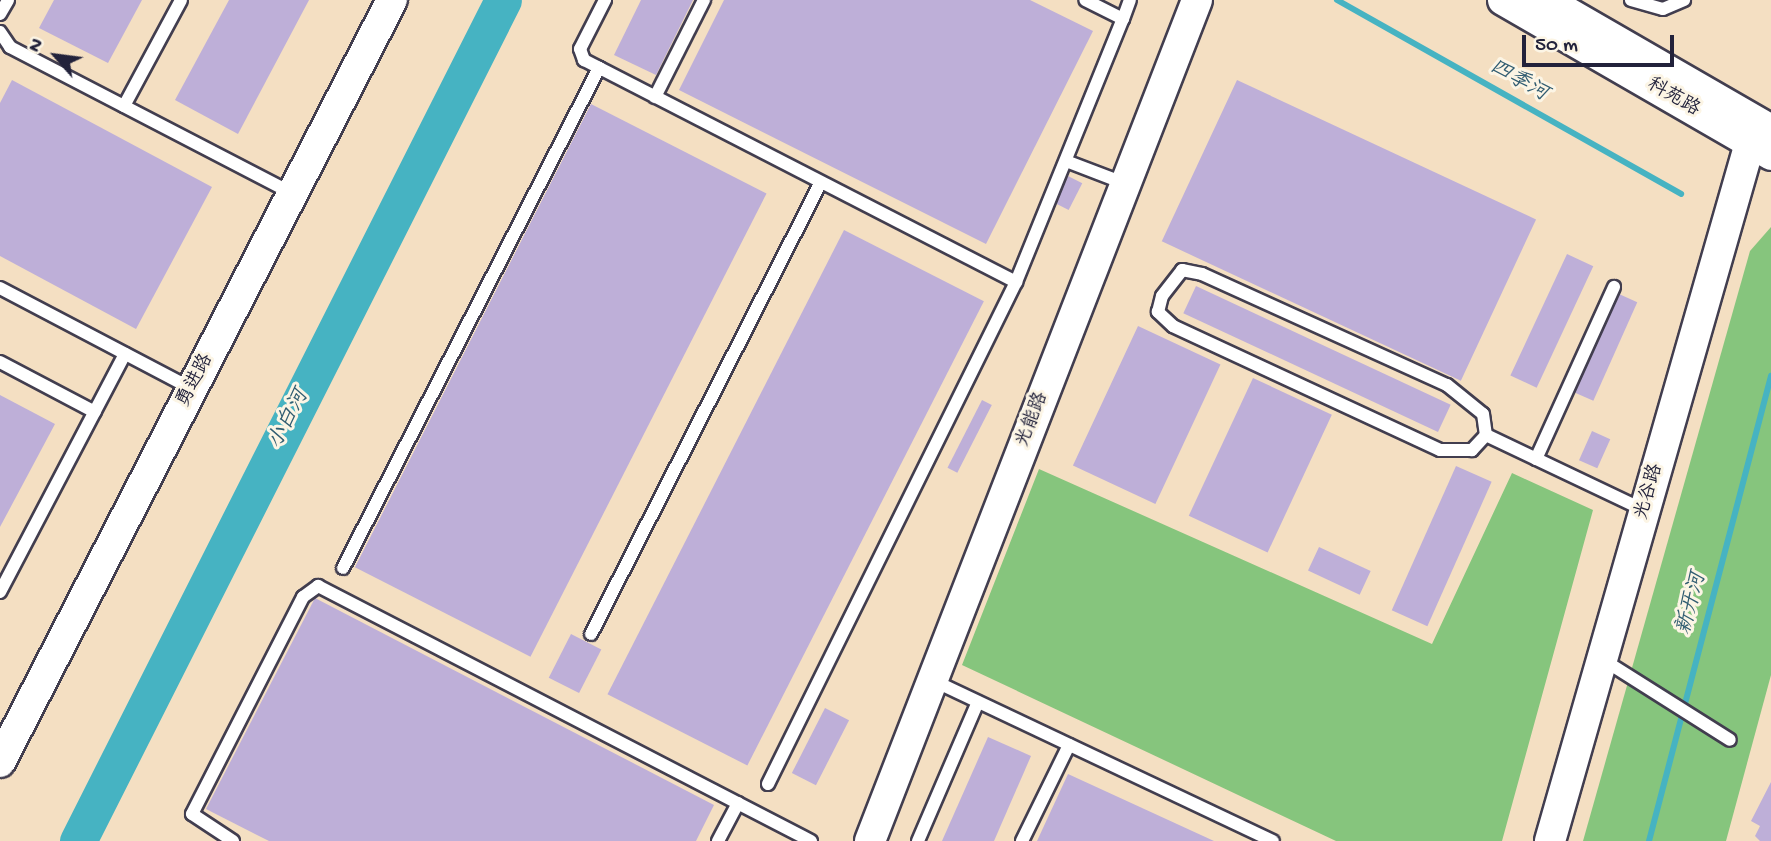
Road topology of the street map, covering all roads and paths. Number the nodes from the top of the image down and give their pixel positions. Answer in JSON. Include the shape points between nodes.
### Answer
{"nodes":[{"id":1,"x":8,"y":0,"type":"edge"},
{"id":2,"x":181,"y":0,"type":"edge"},
{"id":3,"x":392,"y":0,"type":"edge"},
{"id":4,"x":605,"y":0,"type":"edge"},
{"id":5,"x":704,"y":0,"type":"edge"},
{"id":6,"x":1085,"y":0,"type":"edge"},
{"id":7,"x":1130,"y":0,"type":"edge"},
{"id":8,"x":1197,"y":0,"type":"edge"},
{"id":9,"x":1503,"y":0,"type":"edge"},
{"id":10,"x":1546,"y":0,"type":"edge"},
{"id":11,"x":1631,"y":0,"type":"edge"},
{"id":12,"x":1684,"y":0,"type":"edge"},
{"id":13,"x":0,"y":15,"type":"edge"},
{"id":14,"x":1123,"y":19,"type":"junction"},
{"id":15,"x":1,"y":37,"type":"edge"},
{"id":16,"x":599,"y":68,"type":"junction"},
{"id":17,"x":655,"y":97,"type":"junction"},
{"id":18,"x":124,"y":106,"type":"junction"},
{"id":19,"x":1764,"y":143,"type":"edge"},
{"id":20,"x":1066,"y":161,"type":"junction"},
{"id":21,"x":821,"y":182,"type":"junction"},
{"id":22,"x":1125,"y":183,"type":"junction"},
{"id":23,"x":292,"y":193,"type":"junction"},
{"id":24,"x":1016,"y":282,"type":"junction"},
{"id":25,"x":1614,"y":287,"type":"dead end"},
{"id":26,"x":0,"y":288,"type":"edge"},
{"id":27,"x":125,"y":354,"type":"junction"},
{"id":28,"x":0,"y":362,"type":"edge"},
{"id":29,"x":192,"y":389,"type":"junction"},
{"id":30,"x":95,"y":412,"type":"junction"},
{"id":31,"x":1486,"y":435,"type":"junction"},
{"id":32,"x":1536,"y":458,"type":"junction"},
{"id":33,"x":1644,"y":510,"type":"junction"},
{"id":34,"x":343,"y":568,"type":"dead end"},
{"id":35,"x":0,"y":592,"type":"edge"},
{"id":36,"x":591,"y":635,"type":"dead end"},
{"id":37,"x":1602,"y":659,"type":"junction"},
{"id":38,"x":932,"y":680,"type":"junction"},
{"id":39,"x":978,"y":702,"type":"junction"},
{"id":40,"x":1730,"y":740,"type":"dead end"},
{"id":41,"x":1069,"y":745,"type":"junction"},
{"id":42,"x":0,"y":762,"type":"edge"},
{"id":43,"x":768,"y":784,"type":"dead end"},
{"id":44,"x":738,"y":803,"type":"junction"},
{"id":45,"x":233,"y":841,"type":"edge"},
{"id":46,"x":718,"y":841,"type":"edge"},
{"id":47,"x":809,"y":841,"type":"edge"},
{"id":48,"x":870,"y":841,"type":"edge"},
{"id":49,"x":918,"y":841,"type":"edge"},
{"id":50,"x":1022,"y":841,"type":"edge"},
{"id":51,"x":1273,"y":841,"type":"edge"},
{"id":52,"x":1550,"y":841,"type":"edge"}],
"edges":[{"from":1,"to":13,"type":"lane"},
{"from":2,"to":18,"type":"lane"},
{"from":3,"to":23,"type":"street","name":"勇进路"},
{"from":4,"to":16,"type":"lane","via":[[580,49],[584,60]]},
{"from":5,"to":17,"type":"lane"},
{"from":6,"to":14,"type":"lane"},
{"from":7,"to":14,"type":"lane"},
{"from":8,"to":22,"type":"street","name":"光能路"},
{"from":9,"to":19,"type":"street","name":"科苑路"},
{"from":10,"to":19,"type":"street","name":"科苑路"},
{"from":11,"to":12,"type":"lane","via":[[1662,9]]},
{"from":14,"to":20,"type":"lane"},
{"from":15,"to":18,"type":"lane","via":[[10,47]]},
{"from":16,"to":17,"type":"lane"},
{"from":16,"to":34,"type":"lane"},
{"from":17,"to":21,"type":"lane"},
{"from":18,"to":23,"type":"lane"},
{"from":19,"to":33,"type":"street","name":"光谷路"},
{"from":20,"to":22,"type":"lane"},
{"from":20,"to":24,"type":"lane"},
{"from":21,"to":24,"type":"lane"},
{"from":21,"to":36,"type":"lane"},
{"from":22,"to":38,"type":"street","name":"光能路"},
{"from":23,"to":29,"type":"street","name":"勇进路"},
{"from":24,"to":43,"type":"lane"},
{"from":25,"to":32,"type":"lane"},
{"from":26,"to":27,"type":"lane"},
{"from":27,"to":29,"type":"lane"},
{"from":27,"to":30,"type":"lane"},
{"from":28,"to":30,"type":"lane"},
{"from":29,"to":42,"type":"street","name":"勇进路"},
{"from":30,"to":35,"type":"lane"},
{"from":31,"to":31,"type":"lane","via":[[1483,414],[1447,385],[1202,274],[1182,270],[1162,296],[1158,312],[1173,326],[1440,450],[1472,450]]},
{"from":31,"to":32,"type":"lane"},
{"from":32,"to":33,"type":"lane"},
{"from":33,"to":37,"type":"street","name":"光谷路"},
{"from":37,"to":40,"type":"lane"},
{"from":37,"to":52,"type":"street","name":"光谷路"},
{"from":38,"to":39,"type":"lane"},
{"from":38,"to":48,"type":"street","name":"光能路"},
{"from":39,"to":41,"type":"lane"},
{"from":39,"to":49,"type":"lane"},
{"from":41,"to":50,"type":"lane"},
{"from":41,"to":51,"type":"lane"},
{"from":44,"to":45,"type":"lane","via":[[318,586],[303,597],[192,814]]},
{"from":44,"to":46,"type":"lane"},
{"from":44,"to":47,"type":"lane"}]}
